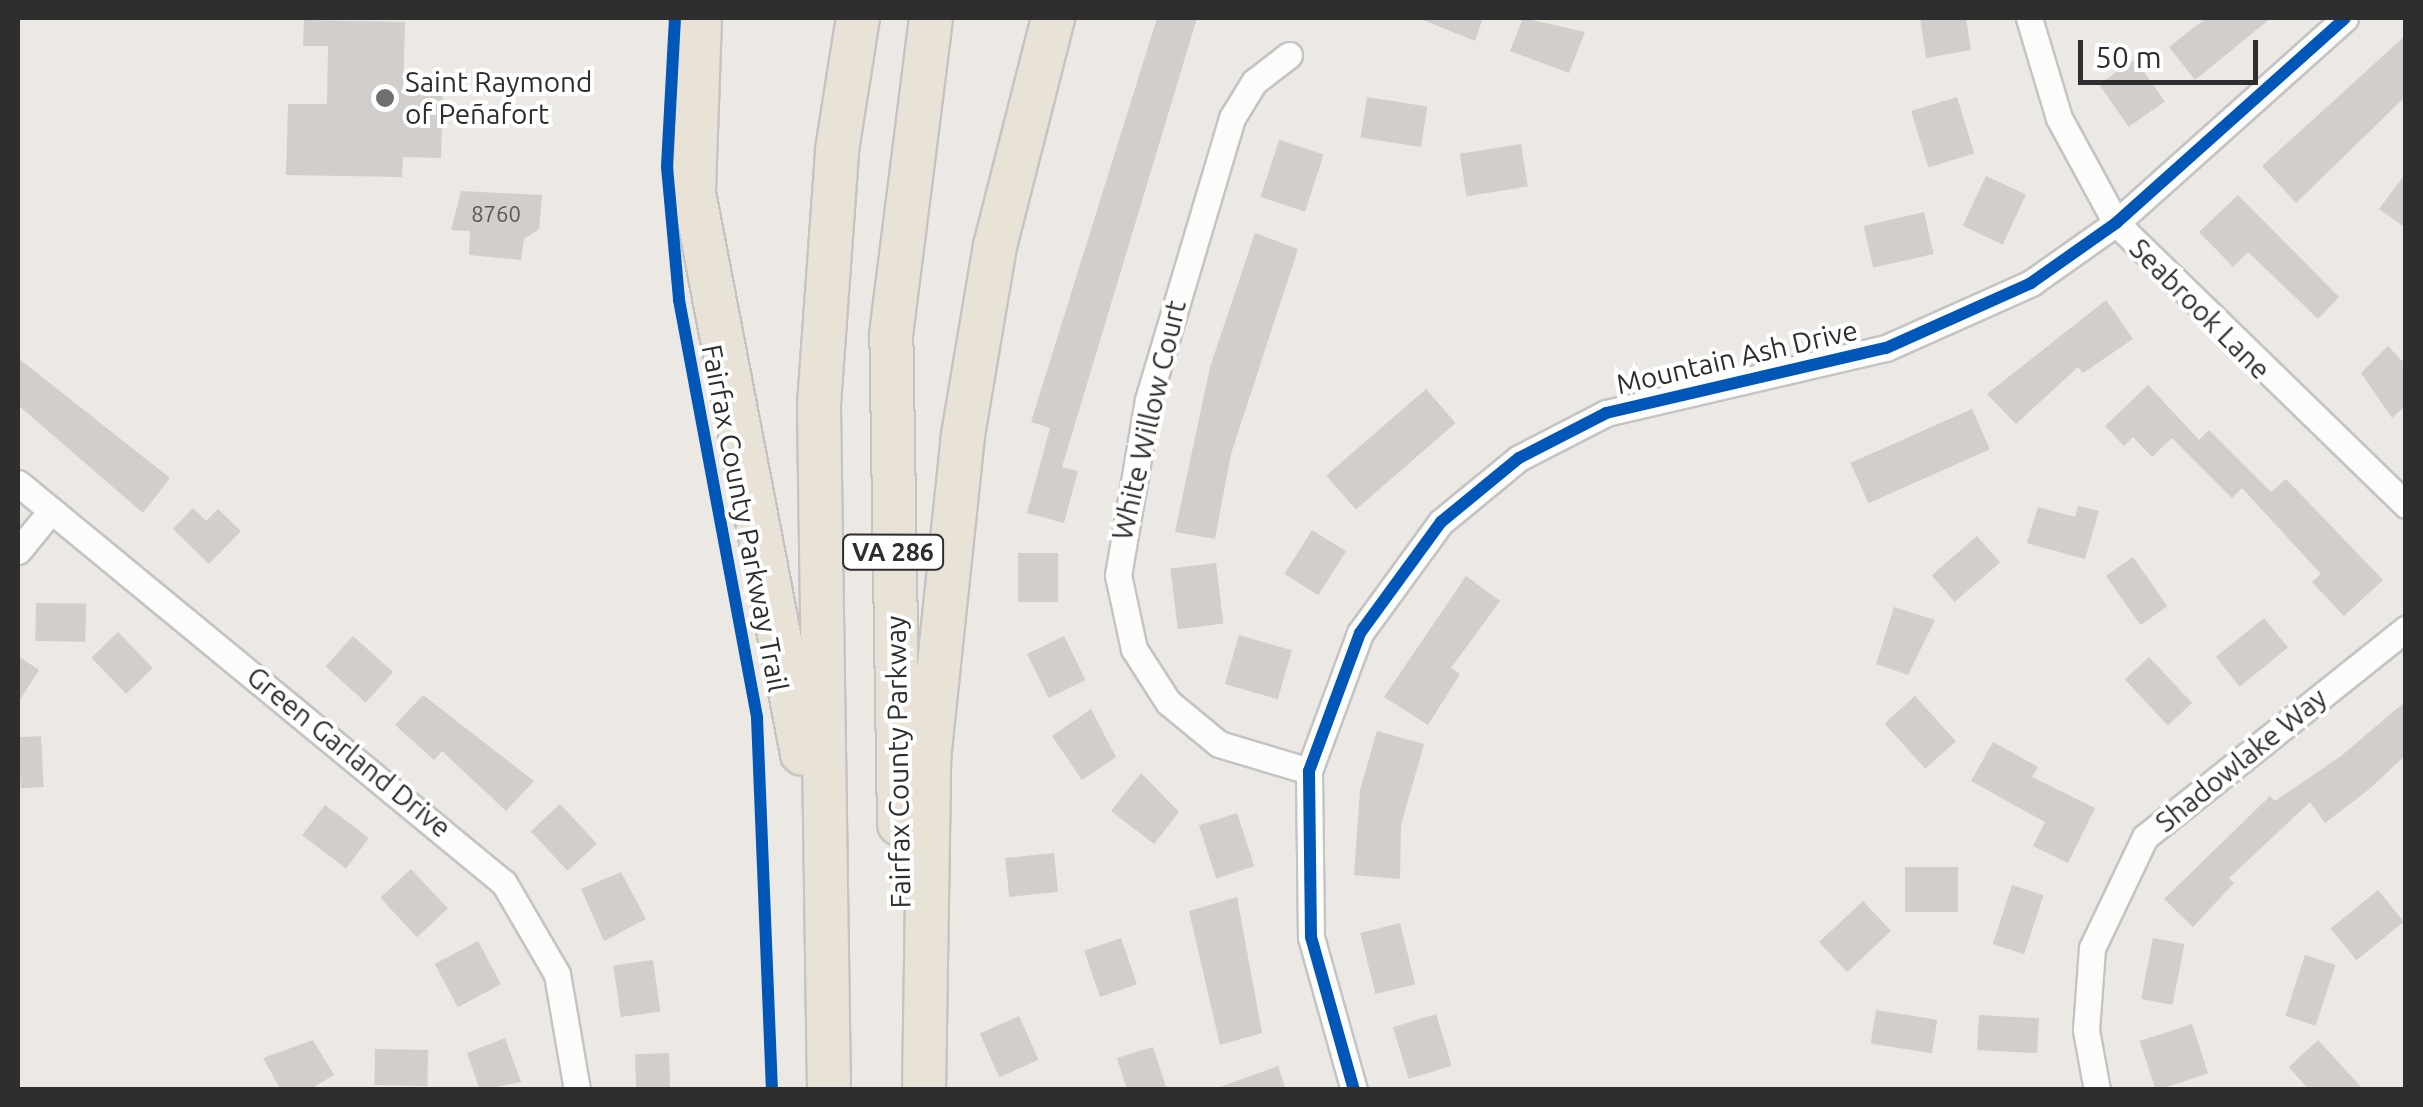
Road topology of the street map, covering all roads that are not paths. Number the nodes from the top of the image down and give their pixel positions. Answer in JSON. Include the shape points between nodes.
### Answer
{"nodes":[{"id":1,"x":700,"y":18,"type":"edge"},
{"id":2,"x":858,"y":18,"type":"edge"},
{"id":3,"x":931,"y":18,"type":"edge"},
{"id":4,"x":1053,"y":18,"type":"edge"},
{"id":5,"x":2029,"y":18,"type":"edge"},
{"id":6,"x":2345,"y":18,"type":"edge"},
{"id":7,"x":1289,"y":56,"type":"dead end"},
{"id":8,"x":2116,"y":223,"type":"junction"},
{"id":9,"x":18,"y":483,"type":"edge"},
{"id":10,"x":2406,"y":505,"type":"edge"},
{"id":11,"x":51,"y":511,"type":"junction"},
{"id":12,"x":18,"y":551,"type":"edge"},
{"id":13,"x":2406,"y":629,"type":"edge"},
{"id":14,"x":1310,"y":771,"type":"junction"},
{"id":15,"x":827,"y":1008,"type":"junction"},
{"id":16,"x":577,"y":1090,"type":"edge"},
{"id":17,"x":829,"y":1090,"type":"edge"},
{"id":18,"x":906,"y":1090,"type":"edge"},
{"id":19,"x":924,"y":1090,"type":"edge"},
{"id":20,"x":1354,"y":1090,"type":"edge"},
{"id":21,"x":2098,"y":1090,"type":"edge"}],
"edges":[{"from":1,"to":15,"type":"highway","via":[[694,193],[792,672]]},
{"from":2,"to":15,"type":"highway","number":"VA 286","via":[[837,150],[819,386]]},
{"from":3,"to":18,"type":"highway","name":"Fairfax County Parkway","number":"VA 286","via":[[891,336]]},
{"from":4,"to":19,"type":"highway","via":[[999,227],[963,435],[928,758]]},
{"from":5,"to":8,"type":"street","name":"Seabrook Lane","via":[[2059,118]]},
{"from":6,"to":8,"type":"street","name":"Mountain Ash Drive"},
{"from":7,"to":14,"type":"street","name":"White Willow Court","via":[[1254,82],[1232,118],[1148,400],[1118,575],[1134,649],[1189,723],[1249,759]]},
{"from":8,"to":10,"type":"street","name":"Seabrook Lane","via":[[2190,306]]},
{"from":8,"to":14,"type":"street","name":"Mountain Ash Drive","via":[[2031,282],[1931,332],[1652,398],[1520,458],[1441,522],[1387,589],[1342,670]]},
{"from":9,"to":11,"type":"street","name":"Green Garland Drive"},
{"from":11,"to":12,"type":"street"},
{"from":11,"to":16,"type":"street","name":"Green Garland Drive","via":[[504,883],[557,974]]},
{"from":13,"to":21,"type":"street","name":"Shadowlake Way","via":[[2145,837],[2092,948],[2086,1030]]},
{"from":14,"to":20,"type":"street","name":"Mountain Ash Drive","via":[[1311,937]]},
{"from":15,"to":17,"type":"highway","number":"VA 286"}]}
